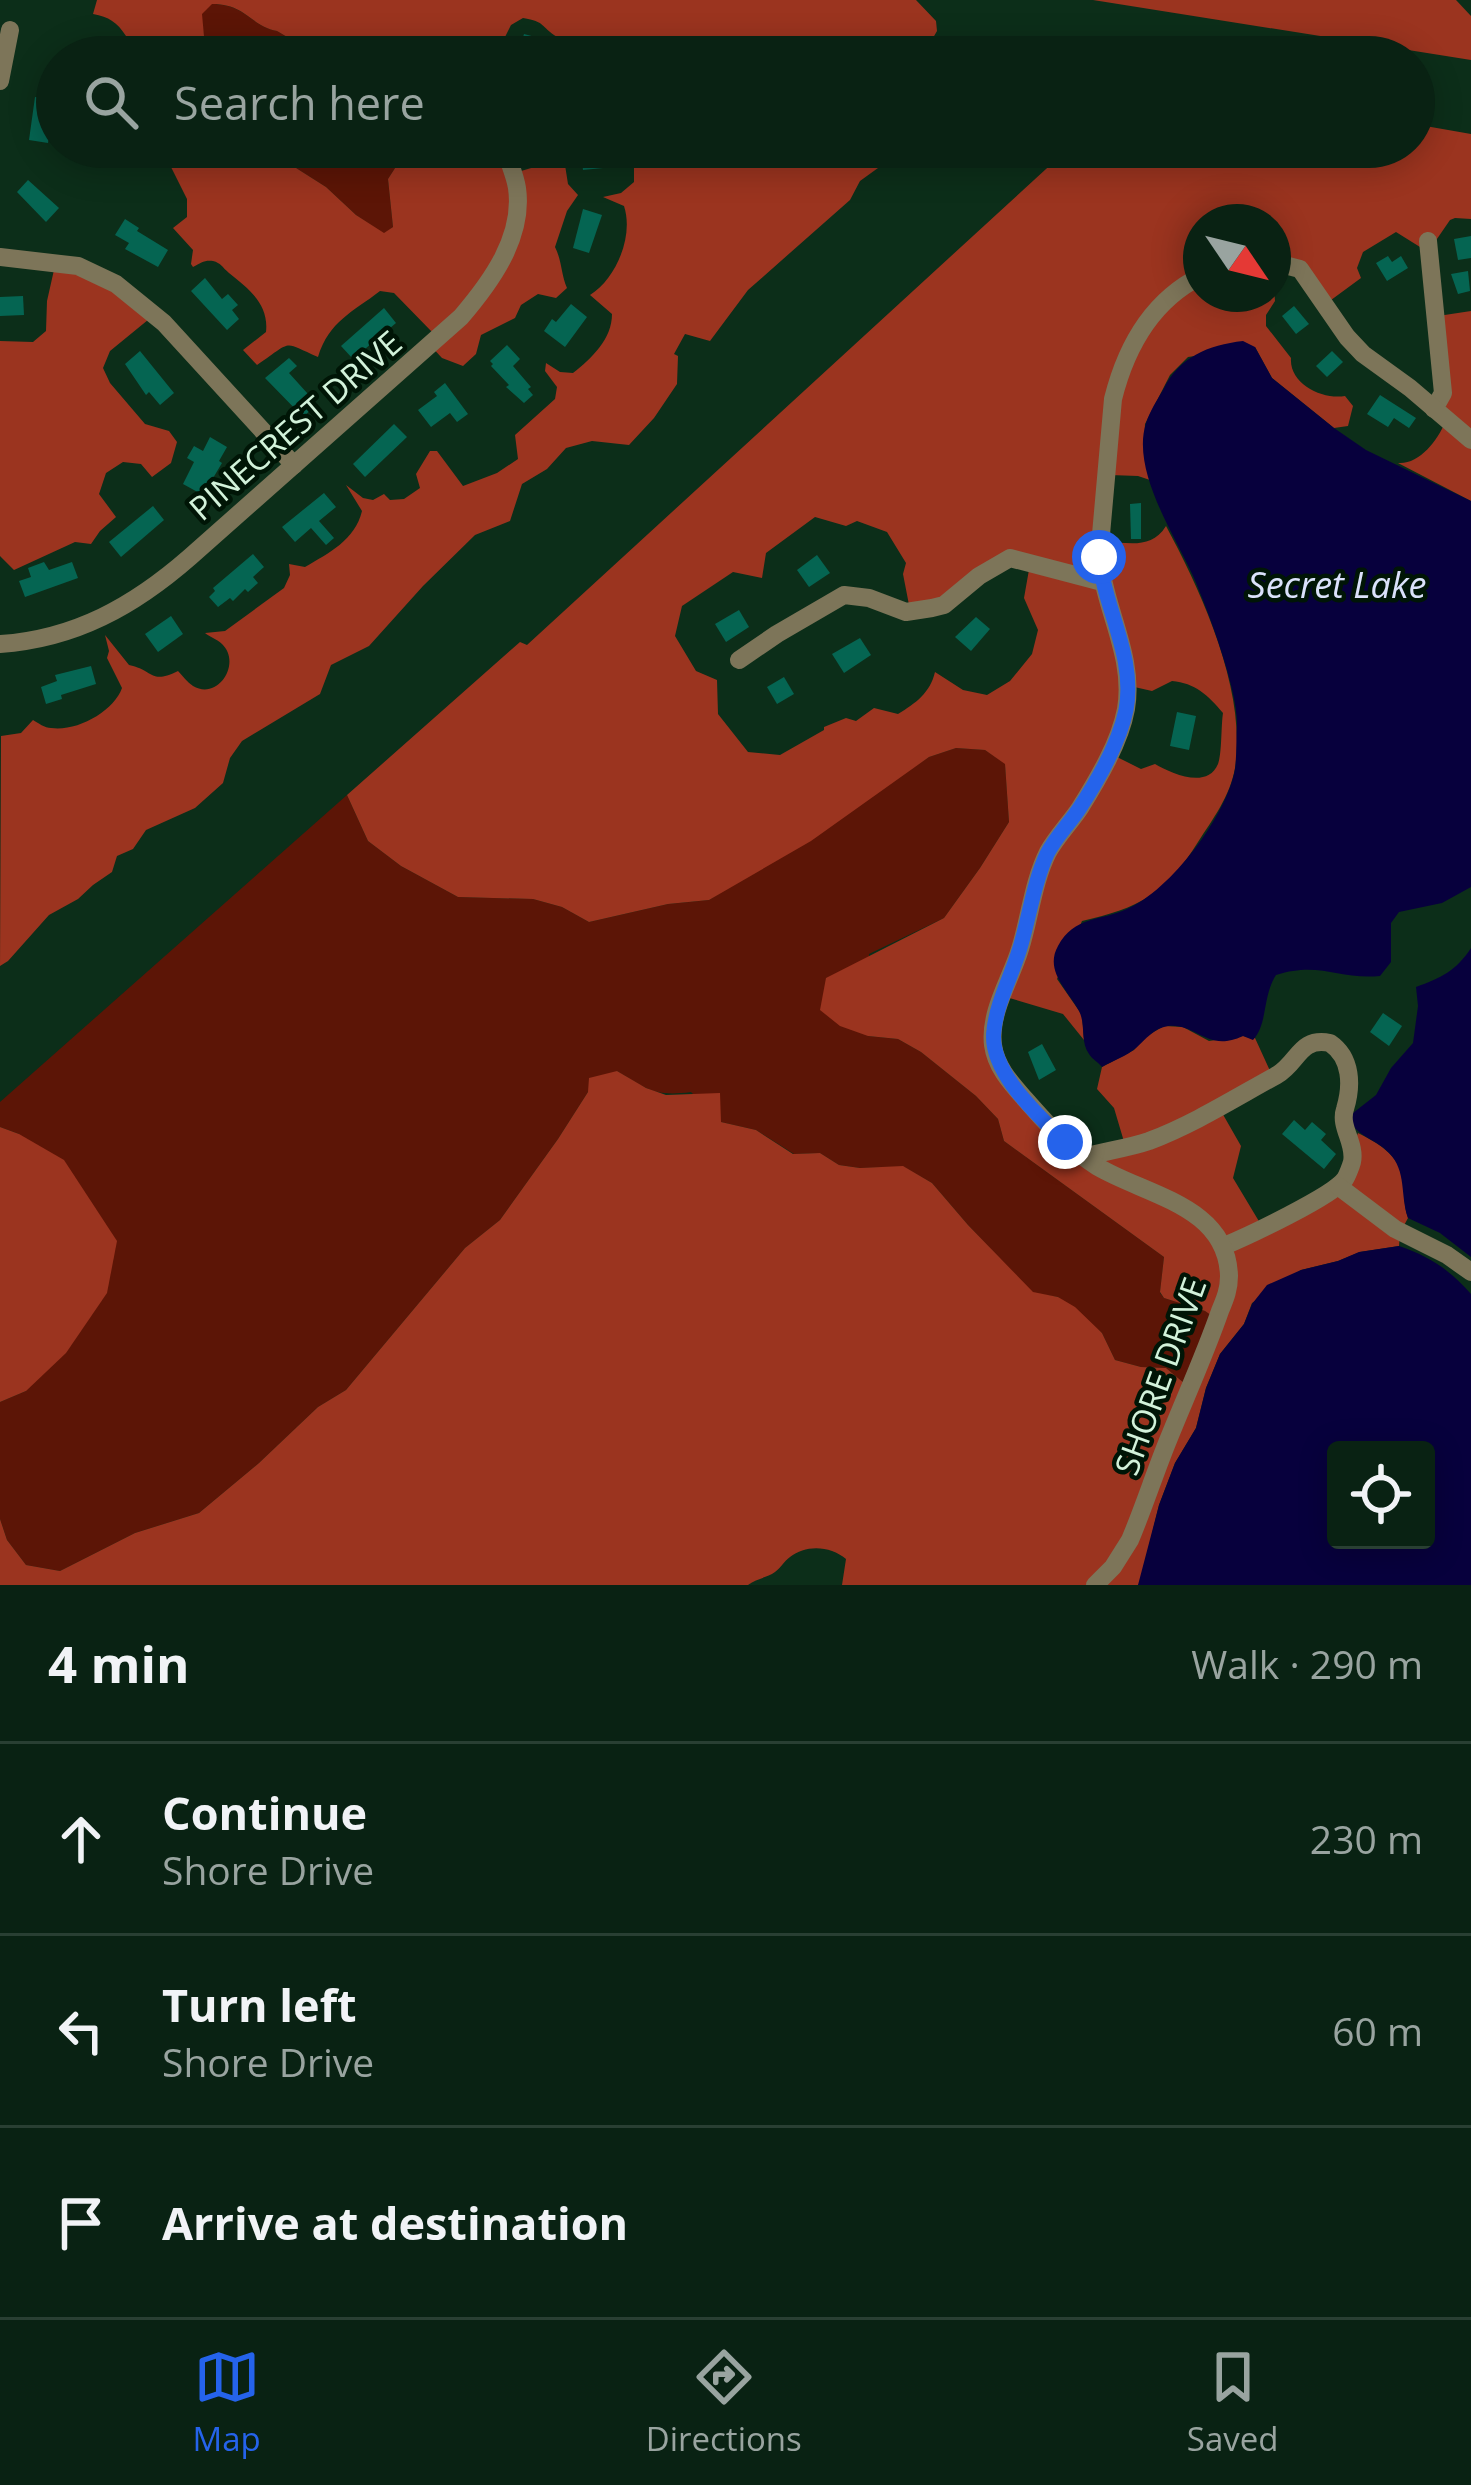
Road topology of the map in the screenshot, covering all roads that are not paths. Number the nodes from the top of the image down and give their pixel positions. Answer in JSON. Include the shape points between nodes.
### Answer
{"nodes":[{"id":1,"x":10,"y":30,"type":"dead end"},
{"id":2,"x":0,"y":81,"type":"edge"},
{"id":3,"x":511,"y":168,"type":"edge"},
{"id":4,"x":1428,"y":241,"type":"dead end"},
{"id":5,"x":0,"y":256,"type":"edge"},
{"id":6,"x":1291,"y":267,"type":"edge"},
{"id":7,"x":1183,"y":285,"type":"edge"},
{"id":8,"x":1434,"y":410,"type":"junction"},
{"id":9,"x":1471,"y":440,"type":"edge"},
{"id":10,"x":294,"y":465,"type":"junction"},
{"id":11,"x":1102,"y":582,"type":"junction"},
{"id":12,"x":0,"y":644,"type":"edge"},
{"id":13,"x":739,"y":660,"type":"dead end"},
{"id":14,"x":1084,"y":1157,"type":"junction"},
{"id":15,"x":1338,"y":1186,"type":"junction"},
{"id":16,"x":1224,"y":1246,"type":"junction"},
{"id":17,"x":1471,"y":1272,"type":"edge"},
{"id":18,"x":1096,"y":1585,"type":"edge"}],
"edges":[{"from":1,"to":2,"type":"street"},
{"from":3,"to":10,"type":"street","name":"PINECREST DRIVE","via":[[516,214],[490,280],[461,317]]},
{"from":4,"to":8,"type":"street","via":[[1443,393]]},
{"from":5,"to":10,"type":"street","via":[[78,266],[116,284],[164,323]]},
{"from":6,"to":8,"type":"street","via":[[1363,355]]},
{"from":7,"to":11,"type":"street","name":"SHORE DRIVE","via":[[1155,310],[1118,378]]},
{"from":8,"to":9,"type":"street"},
{"from":10,"to":12,"type":"street","name":"PINECREST DRIVE","via":[[121,609],[67,633]]},
{"from":11,"to":13,"type":"street","via":[[1010,558],[932,608],[905,612],[844,595]]},
{"from":11,"to":14,"type":"street","name":"SHORE DRIVE","via":[[1125,659],[1127,705],[1099,775],[1048,854],[993,1040],[1009,1080]]},
{"from":14,"to":15,"type":"street","via":[[1146,1142],[1220,1108],[1288,1067],[1303,1048],[1330,1042],[1351,1086],[1343,1117],[1352,1166]]},
{"from":14,"to":16,"type":"street","name":"SHORE DRIVE","via":[[1199,1218]]},
{"from":15,"to":16,"type":"street"},
{"from":15,"to":17,"type":"street"},
{"from":16,"to":18,"type":"street","name":"SHORE DRIVE","via":[[1227,1295],[1209,1346],[1130,1540]]}]}
